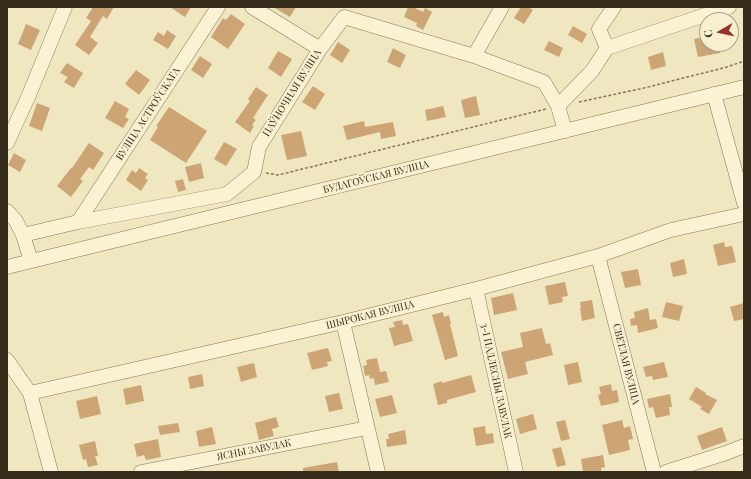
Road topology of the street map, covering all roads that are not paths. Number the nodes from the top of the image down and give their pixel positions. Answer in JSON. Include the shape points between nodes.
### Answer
{"nodes":[{"id":1,"x":65,"y":7,"type":"edge"},
{"id":2,"x":218,"y":7,"type":"edge"},
{"id":3,"x":252,"y":7,"type":"edge"},
{"id":4,"x":502,"y":7,"type":"edge"},
{"id":5,"x":614,"y":7,"type":"edge"},
{"id":6,"x":729,"y":7,"type":"edge"},
{"id":7,"x":346,"y":12,"type":"edge"},
{"id":8,"x":607,"y":48,"type":"junction"},
{"id":9,"x":320,"y":49,"type":"junction"},
{"id":10,"x":474,"y":56,"type":"junction"},
{"id":11,"x":744,"y":87,"type":"edge"},
{"id":12,"x":714,"y":94,"type":"junction"},
{"id":13,"x":558,"y":106,"type":"junction"},
{"id":14,"x":565,"y":131,"type":"junction"},
{"id":15,"x":7,"y":143,"type":"edge"},
{"id":16,"x":744,"y":203,"type":"edge"},
{"id":17,"x":7,"y":211,"type":"edge"},
{"id":18,"x":744,"y":214,"type":"edge"},
{"id":19,"x":78,"y":222,"type":"junction"},
{"id":20,"x":23,"y":235,"type":"junction"},
{"id":21,"x":598,"y":256,"type":"junction"},
{"id":22,"x":31,"y":261,"type":"junction"},
{"id":23,"x":7,"y":267,"type":"edge"},
{"id":24,"x":476,"y":289,"type":"junction"},
{"id":25,"x":343,"y":322,"type":"junction"},
{"id":26,"x":7,"y":360,"type":"edge"},
{"id":27,"x":30,"y":393,"type":"junction"},
{"id":28,"x":367,"y":428,"type":"junction"},
{"id":29,"x":744,"y":446,"type":"edge"},
{"id":30,"x":51,"y":472,"type":"edge"},
{"id":31,"x":141,"y":472,"type":"edge"},
{"id":32,"x":378,"y":472,"type":"edge"},
{"id":33,"x":516,"y":472,"type":"edge"},
{"id":34,"x":654,"y":472,"type":"edge"},
{"id":35,"x":666,"y":472,"type":"edge"}],
"edges":[{"from":1,"to":15,"type":"street"},
{"from":2,"to":19,"type":"street","name":"ВУЛІЦА АСТРОЎСКАГА"},
{"from":3,"to":9,"type":"street"},
{"from":4,"to":10,"type":"street"},
{"from":5,"to":8,"type":"street","via":[[599,29]]},
{"from":6,"to":8,"type":"street"},
{"from":7,"to":9,"type":"street","name":"ПАЎНОЧНАЯ ВУЛІЦА"},
{"from":7,"to":10,"type":"street","name":"ПАЎНОЧНАЯ ВУЛІЦА"},
{"from":8,"to":13,"type":"street","via":[[592,71]]},
{"from":9,"to":19,"type":"street","name":"ПАЎНОЧНАЯ ВУЛІЦА","via":[[259,147],[254,172],[227,194]]},
{"from":10,"to":13,"type":"street","name":"ПАЎНОЧНАЯ ВУЛІЦА","via":[[544,82]]},
{"from":11,"to":12,"type":"street","name":"БУДАГОЎСКАЯ ВУЛІЦА"},
{"from":12,"to":14,"type":"street","name":"БУДАГОЎСКАЯ ВУЛІЦА"},
{"from":12,"to":16,"type":"street"},
{"from":13,"to":14,"type":"street","name":"ПАЎНОЧНАЯ ВУЛІЦА"},
{"from":14,"to":22,"type":"street","name":"БУДАГОЎСКАЯ ВУЛІЦА"},
{"from":17,"to":20,"type":"street"},
{"from":18,"to":21,"type":"street","name":"ШЫРОКАЯ ВУЛІЦА","via":[[671,230]]},
{"from":19,"to":20,"type":"street"},
{"from":20,"to":22,"type":"street"},
{"from":21,"to":24,"type":"street","name":"ШЫРОКАЯ ВУЛІЦА"},
{"from":21,"to":34,"type":"street","name":"СВЕТЛАЯ ВУЛІЦА"},
{"from":22,"to":23,"type":"street","name":"БУДАГОЎСКАЯ ВУЛІЦА"},
{"from":24,"to":25,"type":"street","name":"ШЫРОКАЯ ВУЛІЦА"},
{"from":24,"to":33,"type":"street","name":"3-І ПАДЛЕСНЫ ЗАВУЛАК"},
{"from":25,"to":27,"type":"street","name":"ШЫРОКАЯ ВУЛІЦА"},
{"from":25,"to":28,"type":"street"},
{"from":26,"to":27,"type":"street"},
{"from":27,"to":30,"type":"street"},
{"from":28,"to":31,"type":"street","name":"ЯСНЫ ЗАВУЛАК"},
{"from":28,"to":32,"type":"street"},
{"from":29,"to":35,"type":"street"}]}
